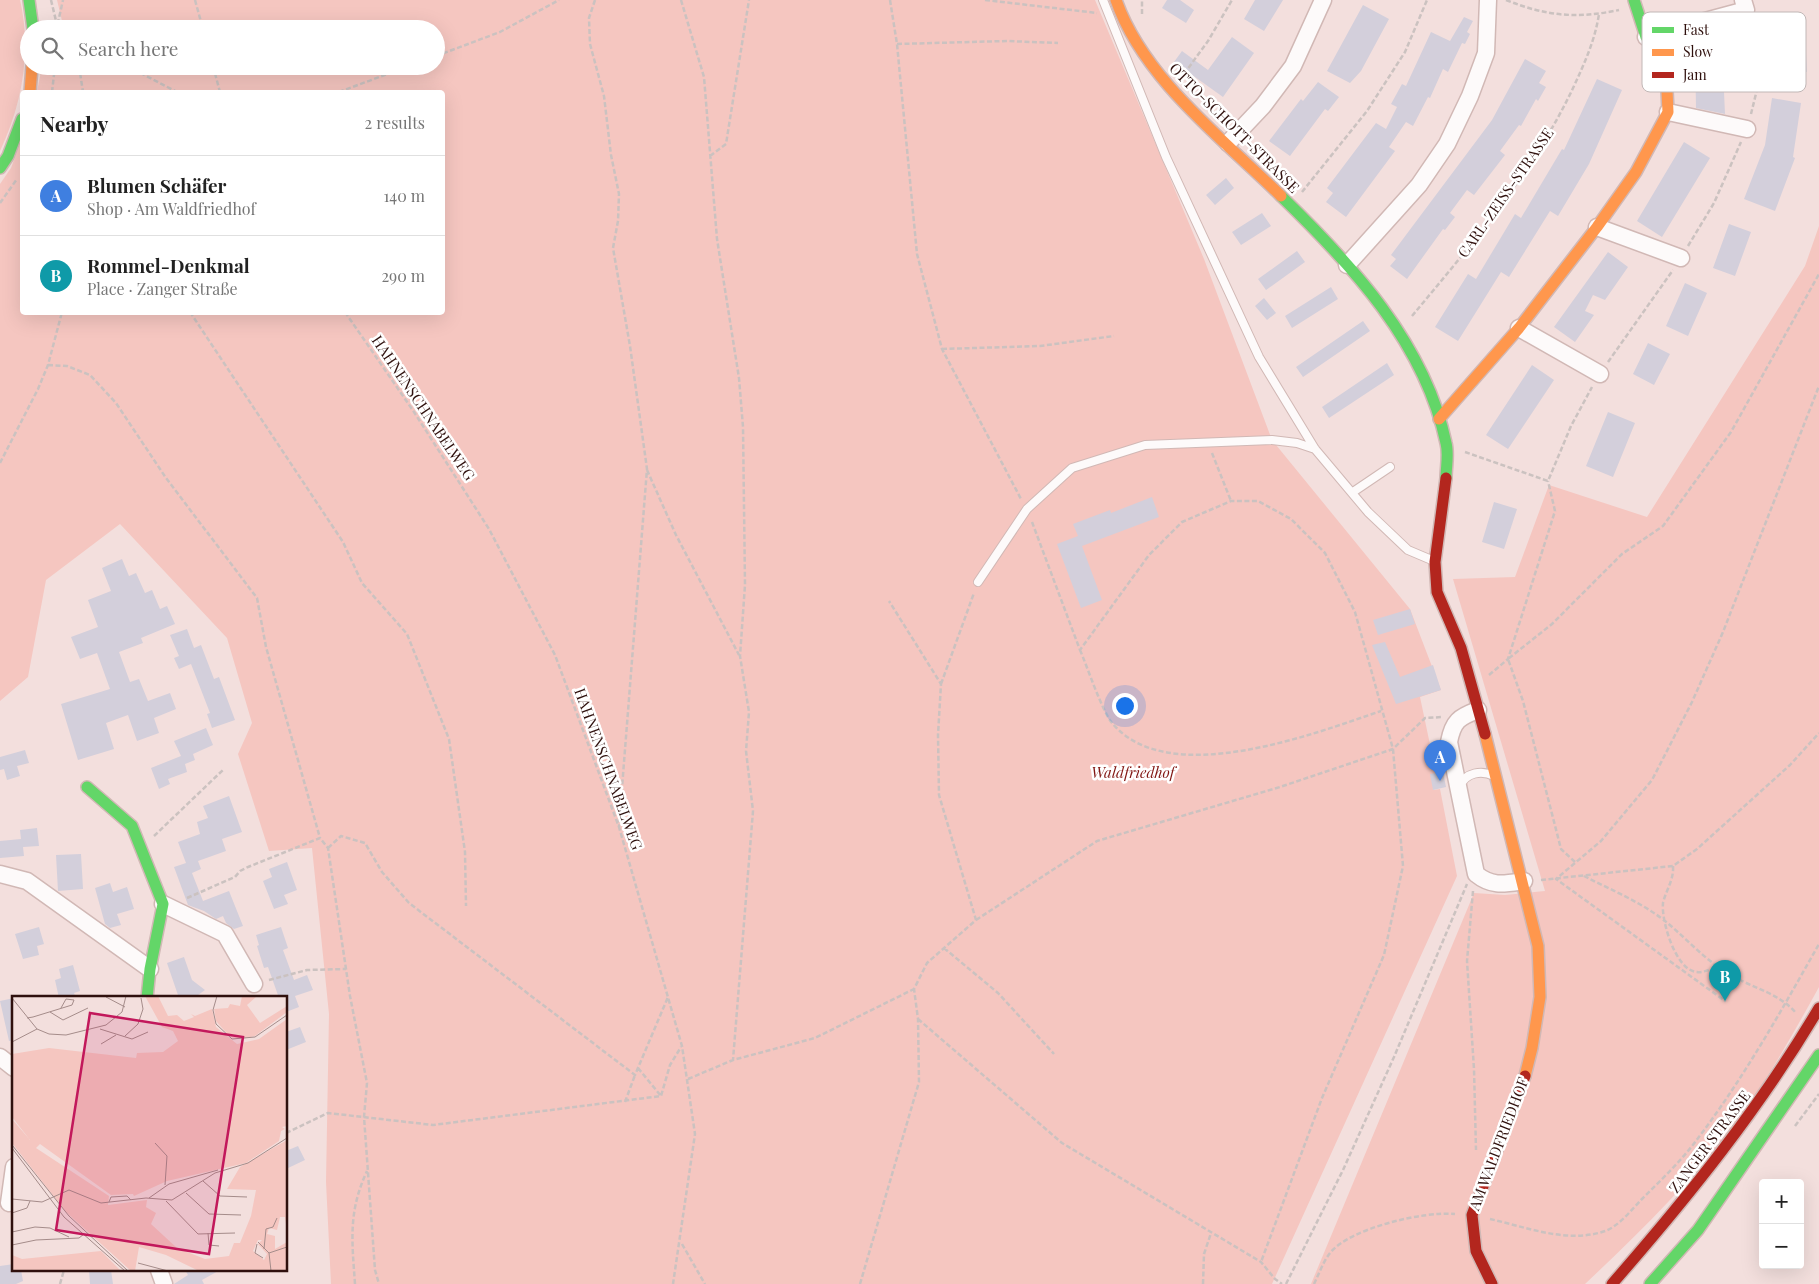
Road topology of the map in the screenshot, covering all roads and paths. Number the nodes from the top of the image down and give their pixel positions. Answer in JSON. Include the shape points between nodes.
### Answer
{"nodes":[{"id":1,"x":29,"y":0,"type":"edge"},
{"id":2,"x":51,"y":0,"type":"edge"},
{"id":3,"x":63,"y":0,"type":"edge"},
{"id":4,"x":195,"y":0,"type":"edge"},
{"id":5,"x":559,"y":0,"type":"edge"},
{"id":6,"x":595,"y":0,"type":"edge"},
{"id":7,"x":681,"y":0,"type":"edge"},
{"id":8,"x":749,"y":0,"type":"edge"},
{"id":9,"x":890,"y":0,"type":"edge"},
{"id":10,"x":984,"y":0,"type":"edge"},
{"id":11,"x":1103,"y":0,"type":"edge"},
{"id":12,"x":1116,"y":0,"type":"edge"},
{"id":13,"x":1232,"y":0,"type":"edge"},
{"id":14,"x":1322,"y":0,"type":"edge"},
{"id":15,"x":1427,"y":0,"type":"edge"},
{"id":16,"x":1488,"y":0,"type":"edge"},
{"id":17,"x":1506,"y":0,"type":"edge"},
{"id":18,"x":1634,"y":4,"type":"edge"},
{"id":19,"x":1744,"y":5,"type":"edge"},
{"id":20,"x":1722,"y":12,"type":"edge"},
{"id":21,"x":1599,"y":14,"type":"junction"},
{"id":22,"x":1108,"y":15,"type":"junction"},
{"id":23,"x":31,"y":20,"type":"edge"},
{"id":24,"x":56,"y":20,"type":"edge"},
{"id":25,"x":59,"y":20,"type":"edge"},
{"id":26,"x":201,"y":20,"type":"edge"},
{"id":27,"x":1642,"y":25,"type":"edge"},
{"id":28,"x":897,"y":44,"type":"junction"},
{"id":29,"x":1058,"y":44,"type":"dead end"},
{"id":30,"x":445,"y":53,"type":"edge"},
{"id":31,"x":31,"y":75,"type":"edge"},
{"id":32,"x":55,"y":75,"type":"edge"},
{"id":33,"x":80,"y":75,"type":"edge"},
{"id":34,"x":144,"y":75,"type":"edge"},
{"id":35,"x":215,"y":75,"type":"edge"},
{"id":36,"x":385,"y":75,"type":"edge"},
{"id":37,"x":30,"y":90,"type":"edge"},
{"id":38,"x":52,"y":90,"type":"edge"},
{"id":39,"x":83,"y":90,"type":"edge"},
{"id":40,"x":173,"y":90,"type":"edge"},
{"id":41,"x":219,"y":90,"type":"edge"},
{"id":42,"x":344,"y":90,"type":"edge"},
{"id":43,"x":1172,"y":90,"type":"junction"},
{"id":44,"x":1667,"y":92,"type":"edge"},
{"id":45,"x":1757,"y":92,"type":"edge"},
{"id":46,"x":1668,"y":112,"type":"junction"},
{"id":47,"x":20,"y":124,"type":"edge"},
{"id":48,"x":1748,"y":129,"type":"junction"},
{"id":49,"x":1228,"y":144,"type":"junction"},
{"id":50,"x":710,"y":156,"type":"junction"},
{"id":51,"x":0,"y":168,"type":"edge"},
{"id":52,"x":18,"y":175,"type":"dead end"},
{"id":53,"x":0,"y":202,"type":"edge"},
{"id":54,"x":1291,"y":206,"type":"junction"},
{"id":55,"x":1597,"y":227,"type":"junction"},
{"id":56,"x":1681,"y":258,"type":"junction"},
{"id":57,"x":1347,"y":265,"type":"junction"},
{"id":58,"x":1819,"y":274,"type":"edge"},
{"id":59,"x":61,"y":315,"type":"edge"},
{"id":60,"x":192,"y":315,"type":"edge"},
{"id":61,"x":347,"y":315,"type":"edge"},
{"id":62,"x":1518,"y":328,"type":"junction"},
{"id":63,"x":1400,"y":331,"type":"junction"},
{"id":64,"x":1114,"y":336,"type":"dead end"},
{"id":65,"x":942,"y":349,"type":"junction"},
{"id":66,"x":48,"y":365,"type":"junction"},
{"id":67,"x":1600,"y":374,"type":"junction"},
{"id":68,"x":1819,"y":386,"type":"edge"},
{"id":69,"x":1439,"y":419,"type":"junction"},
{"id":70,"x":1207,"y":443,"type":"junction"},
{"id":71,"x":1447,"y":446,"type":"junction"},
{"id":72,"x":1315,"y":449,"type":"junction"},
{"id":73,"x":0,"y":464,"type":"edge"},
{"id":74,"x":647,"y":468,"type":"junction"},
{"id":75,"x":1390,"y":468,"type":"dead end"},
{"id":76,"x":1548,"y":481,"type":"junction"},
{"id":77,"x":1353,"y":492,"type":"junction"},
{"id":78,"x":1231,"y":501,"type":"junction"},
{"id":79,"x":1027,"y":509,"type":"junction"},
{"id":80,"x":1435,"y":562,"type":"junction"},
{"id":81,"x":978,"y":582,"type":"joint"},
{"id":82,"x":889,"y":601,"type":"dead end"},
{"id":83,"x":1080,"y":650,"type":"junction"},
{"id":84,"x":740,"y":656,"type":"junction"},
{"id":85,"x":1508,"y":659,"type":"junction"},
{"id":86,"x":941,"y":684,"type":"junction"},
{"id":87,"x":1472,"y":689,"type":"junction"},
{"id":88,"x":1478,"y":710,"type":"junction"},
{"id":89,"x":1382,"y":711,"type":"junction"},
{"id":90,"x":1461,"y":716,"type":"junction"},
{"id":91,"x":1819,"y":733,"type":"edge"},
{"id":92,"x":1392,"y":749,"type":"junction"},
{"id":93,"x":224,"y":769,"type":"dead end"},
{"id":94,"x":1498,"y":778,"type":"junction"},
{"id":95,"x":87,"y":787,"type":"dead end"},
{"id":96,"x":1459,"y":789,"type":"junction"},
{"id":97,"x":619,"y":827,"type":"junction"},
{"id":98,"x":320,"y":838,"type":"junction"},
{"id":99,"x":328,"y":848,"type":"junction"},
{"id":100,"x":141,"y":849,"type":"junction"},
{"id":101,"x":1575,"y":862,"type":"junction"},
{"id":102,"x":1673,"y":866,"type":"junction"},
{"id":103,"x":0,"y":874,"type":"edge"},
{"id":104,"x":1476,"y":874,"type":"junction"},
{"id":105,"x":1584,"y":876,"type":"junction"},
{"id":106,"x":1556,"y":879,"type":"junction"},
{"id":107,"x":1524,"y":882,"type":"junction"},
{"id":108,"x":165,"y":905,"type":"junction"},
{"id":109,"x":466,"y":906,"type":"dead end"},
{"id":110,"x":976,"y":920,"type":"junction"},
{"id":111,"x":1665,"y":921,"type":"junction"},
{"id":112,"x":1819,"y":944,"type":"edge"},
{"id":113,"x":944,"y":948,"type":"junction"},
{"id":114,"x":150,"y":969,"type":"junction"},
{"id":115,"x":346,"y":969,"type":"junction"},
{"id":116,"x":254,"y":984,"type":"joint"},
{"id":117,"x":914,"y":989,"type":"junction"},
{"id":118,"x":668,"y":995,"type":"junction"},
{"id":119,"x":147,"y":996,"type":"edge"},
{"id":120,"x":1786,"y":1002,"type":"junction"},
{"id":121,"x":1819,"y":1008,"type":"edge"},
{"id":122,"x":918,"y":1019,"type":"junction"},
{"id":123,"x":1804,"y":1034,"type":"junction"},
{"id":124,"x":682,"y":1046,"type":"junction"},
{"id":125,"x":1054,"y":1054,"type":"dead end"},
{"id":126,"x":1819,"y":1054,"type":"edge"},
{"id":127,"x":0,"y":1057,"type":"edge"},
{"id":128,"x":733,"y":1060,"type":"junction"},
{"id":129,"x":12,"y":1066,"type":"edge"},
{"id":130,"x":638,"y":1068,"type":"junction"},
{"id":131,"x":635,"y":1075,"type":"junction"},
{"id":132,"x":688,"y":1079,"type":"junction"},
{"id":133,"x":661,"y":1096,"type":"junction"},
{"id":134,"x":625,"y":1102,"type":"junction"},
{"id":135,"x":364,"y":1117,"type":"junction"},
{"id":136,"x":288,"y":1132,"type":"edge"},
{"id":137,"x":1476,"y":1151,"type":"dead end"},
{"id":138,"x":368,"y":1170,"type":"junction"},
{"id":139,"x":12,"y":1181,"type":"edge"},
{"id":140,"x":9,"y":1203,"type":"dead end"},
{"id":141,"x":1472,"y":1215,"type":"junction"},
{"id":142,"x":1211,"y":1232,"type":"junction"},
{"id":143,"x":681,"y":1242,"type":"junction"},
{"id":144,"x":1261,"y":1262,"type":"junction"},
{"id":145,"x":160,"y":1272,"type":"edge"},
{"id":146,"x":164,"y":1284,"type":"edge"},
{"id":147,"x":355,"y":1284,"type":"edge"},
{"id":148,"x":379,"y":1284,"type":"edge"},
{"id":149,"x":673,"y":1284,"type":"edge"},
{"id":150,"x":705,"y":1284,"type":"edge"},
{"id":151,"x":860,"y":1284,"type":"edge"},
{"id":152,"x":1204,"y":1284,"type":"edge"},
{"id":153,"x":1282,"y":1284,"type":"edge"},
{"id":154,"x":1286,"y":1284,"type":"edge"},
{"id":155,"x":1314,"y":1284,"type":"edge"},
{"id":156,"x":1492,"y":1284,"type":"edge"},
{"id":157,"x":1612,"y":1284,"type":"edge"},
{"id":158,"x":1650,"y":1284,"type":"edge"}],
"edges":[{"from":1,"to":23,"type":"street"},
{"from":2,"to":24,"type":"path"},
{"from":3,"to":25,"type":"path"},
{"from":4,"to":26,"type":"path"},
{"from":5,"to":30,"type":"path","via":[[500,32]]},
{"from":6,"to":74,"type":"path","via":[[589,18],[590,44],[604,96],[611,155],[620,194],[612,248]]},
{"from":7,"to":50,"type":"path","via":[[704,77]]},
{"from":8,"to":50,"type":"path","via":[[726,144]]},
{"from":9,"to":28,"type":"path"},
{"from":10,"to":22,"type":"path"},
{"from":11,"to":22,"type":"lane"},
{"from":12,"to":43,"type":"street","name":"OTTO-SCHOTT-STRASSE","via":[[1123,20],[1146,58]]},
{"from":13,"to":43,"type":"path"},
{"from":14,"to":49,"type":"street","via":[[1293,66],[1263,106]]},
{"from":15,"to":54,"type":"path","via":[[1405,52],[1367,111]]},
{"from":16,"to":57,"type":"street","via":[[1486,53],[1447,144],[1419,185]]},
{"from":17,"to":21,"type":"path","via":[[1554,15]]},
{"from":18,"to":21,"type":"path"},
{"from":18,"to":27,"type":"street"},
{"from":19,"to":20,"type":"street"},
{"from":21,"to":63,"type":"path","name":"CARL-ZEISS-STRASSE","via":[[1595,37],[1581,71],[1561,114],[1533,161],[1470,247]]},
{"from":22,"to":72,"type":"lane","via":[[1166,157],[1233,304],[1259,357]]},
{"from":28,"to":29,"type":"path","via":[[1007,41]]},
{"from":28,"to":65,"type":"path","via":[[917,254]]},
{"from":31,"to":37,"type":"street"},
{"from":32,"to":38,"type":"path"},
{"from":33,"to":39,"type":"path"},
{"from":34,"to":40,"type":"path"},
{"from":35,"to":41,"type":"path"},
{"from":36,"to":42,"type":"path"},
{"from":43,"to":49,"type":"street","name":"OTTO-SCHOTT-STRASSE"},
{"from":44,"to":46,"type":"street"},
{"from":45,"to":48,"type":"path"},
{"from":46,"to":48,"type":"street"},
{"from":46,"to":55,"type":"street","via":[[1636,172]]},
{"from":47,"to":51,"type":"street"},
{"from":48,"to":56,"type":"path","via":[[1714,202]]},
{"from":49,"to":54,"type":"street","name":"OTTO-SCHOTT-STRASSE"},
{"from":50,"to":84,"type":"path","via":[[717,239],[739,378],[743,427],[745,585]]},
{"from":52,"to":53,"type":"path"},
{"from":54,"to":57,"type":"street","name":"OTTO-SCHOTT-STRASSE"},
{"from":55,"to":56,"type":"street"},
{"from":55,"to":62,"type":"street"},
{"from":56,"to":67,"type":"path"},
{"from":57,"to":63,"type":"street"},
{"from":58,"to":85,"type":"path","via":[[1731,432],[1663,526],[1622,554],[1552,624]]},
{"from":59,"to":66,"type":"path"},
{"from":60,"to":109,"type":"path","via":[[343,542],[362,583],[407,634],[449,739],[465,852]]},
{"from":61,"to":97,"type":"path","name":"HAHNENSCHNABELWEG","via":[[489,529],[554,655]]},
{"from":62,"to":67,"type":"street"},
{"from":62,"to":69,"type":"street"},
{"from":63,"to":69,"type":"street","via":[[1422,370]]},
{"from":64,"to":65,"type":"path","via":[[1040,346]]},
{"from":65,"to":79,"type":"path"},
{"from":66,"to":73,"type":"path"},
{"from":66,"to":98,"type":"path","via":[[68,366],[90,375],[116,403],[166,478],[257,598],[266,647]]},
{"from":67,"to":76,"type":"path","via":[[1571,426]]},
{"from":68,"to":101,"type":"path","via":[[1724,632],[1692,702],[1652,780],[1601,841]]},
{"from":69,"to":71,"type":"street"},
{"from":70,"to":72,"type":"lane","via":[[1272,440]]},
{"from":70,"to":78,"type":"path"},
{"from":70,"to":79,"type":"lane","via":[[1145,445],[1072,468]]},
{"from":71,"to":76,"type":"path"},
{"from":71,"to":80,"type":"street","via":[[1445,491]]},
{"from":72,"to":77,"type":"lane"},
{"from":74,"to":84,"type":"path","via":[[676,535]]},
{"from":74,"to":97,"type":"path"},
{"from":75,"to":77,"type":"lane"},
{"from":76,"to":85,"type":"path","via":[[1555,511]]},
{"from":77,"to":80,"type":"lane","via":[[1368,512],[1408,550]]},
{"from":78,"to":83,"type":"path","via":[[1182,522],[1148,555]]},
{"from":78,"to":89,"type":"path","via":[[1258,501],[1291,519],[1325,553],[1355,612]]},
{"from":79,"to":81,"type":"lane"},
{"from":79,"to":83,"type":"path"},
{"from":80,"to":87,"type":"street","name":"AM WALDFRIEDHOF","via":[[1438,592],[1461,648]]},
{"from":81,"to":86,"type":"path"},
{"from":82,"to":86,"type":"path"},
{"from":83,"to":89,"type":"path","via":[[1111,722],[1133,741],[1168,753],[1231,752],[1282,744]]},
{"from":84,"to":128,"type":"path","via":[[748,712],[746,751],[753,811]]},
{"from":85,"to":87,"type":"path"},
{"from":85,"to":101,"type":"path","via":[[1523,701],[1561,849]]},
{"from":86,"to":110,"type":"path","via":[[939,795]]},
{"from":87,"to":88,"type":"street","name":"AM WALDFRIEDHOF"},
{"from":88,"to":90,"type":"street"},
{"from":88,"to":94,"type":"street","name":"AM WALDFRIEDHOF"},
{"from":89,"to":92,"type":"path"},
{"from":90,"to":92,"type":"path","via":[[1425,718]]},
{"from":90,"to":96,"type":"street","via":[[1449,742]]},
{"from":91,"to":102,"type":"path","via":[[1769,784],[1697,849]]},
{"from":92,"to":110,"type":"path","via":[[1280,787],[1097,841]]},
{"from":92,"to":144,"type":"path","via":[[1403,866],[1384,955],[1322,1098]]},
{"from":93,"to":100,"type":"path"},
{"from":94,"to":96,"type":"lane","via":[[1487,773],[1473,773],[1463,779]]},
{"from":94,"to":107,"type":"street","name":"AM WALDFRIEDHOF"},
{"from":95,"to":100,"type":"street","via":[[132,826]]},
{"from":96,"to":104,"type":"street"},
{"from":97,"to":118,"type":"path","name":"HAHNENSCHNABELWEG"},
{"from":98,"to":99,"type":"path"},
{"from":98,"to":108,"type":"path"},
{"from":99,"to":115,"type":"path"},
{"from":99,"to":131,"type":"path","via":[[341,836],[365,843],[382,872],[409,903]]},
{"from":100,"to":108,"type":"street"},
{"from":101,"to":106,"type":"path"},
{"from":102,"to":105,"type":"path"},
{"from":102,"to":111,"type":"path","via":[[1674,877],[1663,904]]},
{"from":103,"to":114,"type":"street","via":[[27,881]]},
{"from":104,"to":107,"type":"street","via":[[1487,882]]},
{"from":104,"to":137,"type":"path","via":[[1467,961]]},
{"from":104,"to":154,"type":"path","via":[[1464,889],[1390,1066]]},
{"from":105,"to":106,"type":"path"},
{"from":105,"to":111,"type":"path","via":[[1645,907]]},
{"from":106,"to":107,"type":"path"},
{"from":106,"to":111,"type":"path","via":[[1725,1001],[1725,989],[1720,978],[1709,970],[1692,971],[1680,960],[1666,933]]},
{"from":107,"to":141,"type":"street","name":"AM WALDFRIEDHOF","via":[[1538,946],[1540,996],[1532,1048],[1522,1087]]},
{"from":108,"to":114,"type":"street"},
{"from":108,"to":116,"type":"street","via":[[225,934]]},
{"from":110,"to":113,"type":"path"},
{"from":111,"to":120,"type":"path","via":[[1696,951],[1727,974]]},
{"from":112,"to":120,"type":"path"},
{"from":113,"to":117,"type":"path","via":[[927,963]]},
{"from":113,"to":125,"type":"path","via":[[998,993]]},
{"from":114,"to":119,"type":"street"},
{"from":115,"to":116,"type":"path","via":[[307,970]]},
{"from":115,"to":135,"type":"path","via":[[366,1083]]},
{"from":117,"to":122,"type":"path"},
{"from":117,"to":128,"type":"path","via":[[815,1038]]},
{"from":118,"to":124,"type":"path","name":"HAHNENSCHNABELWEG"},
{"from":118,"to":130,"type":"path"},
{"from":120,"to":123,"type":"path"},
{"from":120,"to":141,"type":"path","via":[[1732,1089],[1691,1147],[1612,1227],[1597,1234],[1572,1236]]},
{"from":121,"to":123,"type":"street","name":"ZANGER STRASSE"},
{"from":122,"to":142,"type":"path","via":[[1062,1143]]},
{"from":122,"to":151,"type":"path","via":[[919,1082]]},
{"from":123,"to":126,"type":"street"},
{"from":123,"to":157,"type":"street","name":"ZANGER STRASSE","via":[[1690,1195]]},
{"from":124,"to":132,"type":"path","name":"HAHNENSCHNABELWEG"},
{"from":124,"to":133,"type":"path","via":[[670,1065]]},
{"from":126,"to":158,"type":"street","via":[[1698,1230]]},
{"from":127,"to":129,"type":"street"},
{"from":128,"to":132,"type":"path"},
{"from":130,"to":131,"type":"path"},
{"from":130,"to":133,"type":"path"},
{"from":131,"to":134,"type":"path"},
{"from":132,"to":143,"type":"path","name":"HAHNENSCHNABELWEG","via":[[695,1134]]},
{"from":133,"to":134,"type":"path"},
{"from":134,"to":135,"type":"path","via":[[434,1124]]},
{"from":135,"to":136,"type":"path","via":[[328,1113]]},
{"from":135,"to":138,"type":"path"},
{"from":138,"to":147,"type":"path","via":[[359,1187],[351,1221]]},
{"from":138,"to":148,"type":"path","via":[[375,1270]]},
{"from":139,"to":140,"type":"street"},
{"from":141,"to":155,"type":"path","via":[[1431,1213],[1367,1231],[1329,1254]]},
{"from":141,"to":156,"type":"street","name":"AM WALDFRIEDHOF","via":[[1471,1230],[1476,1251]]},
{"from":142,"to":144,"type":"path"},
{"from":142,"to":152,"type":"path","via":[[1204,1254]]},
{"from":143,"to":149,"type":"path","name":"HAHNENSCHNABELWEG"},
{"from":143,"to":150,"type":"path"},
{"from":144,"to":153,"type":"path"},
{"from":145,"to":146,"type":"street"}]}
